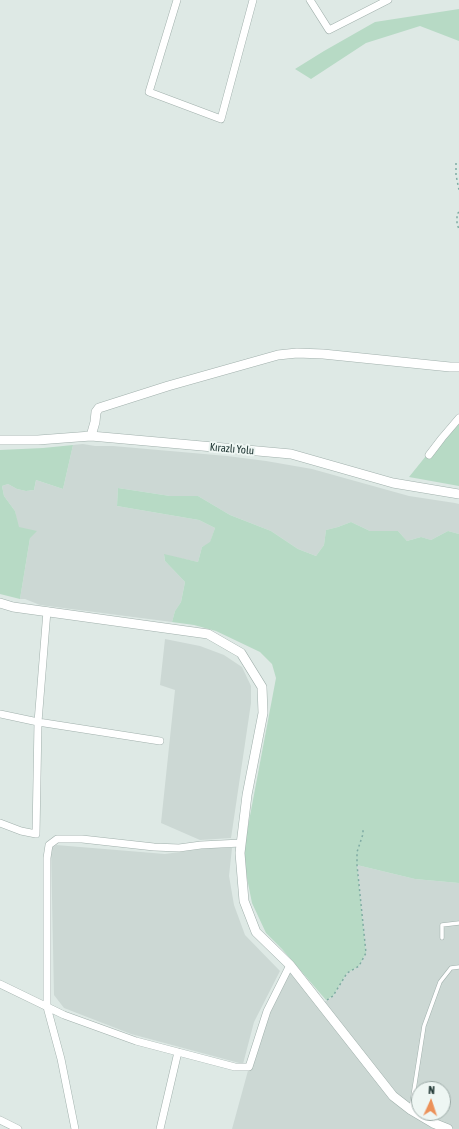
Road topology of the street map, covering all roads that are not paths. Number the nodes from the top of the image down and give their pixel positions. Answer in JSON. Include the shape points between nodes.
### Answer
{"nodes":[{"id":1,"x":177,"y":0,"type":"edge"},
{"id":2,"x":253,"y":0,"type":"edge"},
{"id":3,"x":310,"y":0,"type":"edge"},
{"id":4,"x":388,"y":0,"type":"edge"},
{"id":5,"x":459,"y":367,"type":"edge"},
{"id":6,"x":459,"y":418,"type":"edge"},
{"id":7,"x":91,"y":436,"type":"junction"},
{"id":8,"x":0,"y":440,"type":"edge"},
{"id":9,"x":429,"y":455,"type":"dead end"},
{"id":10,"x":459,"y":494,"type":"edge"},
{"id":11,"x":0,"y":603,"type":"edge"},
{"id":12,"x":47,"y":611,"type":"junction"},
{"id":13,"x":0,"y":714,"type":"edge"},
{"id":14,"x":38,"y":722,"type":"junction"},
{"id":15,"x":160,"y":741,"type":"dead end"},
{"id":16,"x":0,"y":823,"type":"edge"},
{"id":17,"x":241,"y":843,"type":"junction"},
{"id":18,"x":459,"y":923,"type":"edge"},
{"id":19,"x":442,"y":938,"type":"dead end"},
{"id":20,"x":290,"y":965,"type":"junction"},
{"id":21,"x":459,"y":967,"type":"edge"},
{"id":22,"x":0,"y":984,"type":"edge"},
{"id":23,"x":47,"y":1007,"type":"junction"},
{"id":24,"x":178,"y":1052,"type":"junction"},
{"id":25,"x":415,"y":1081,"type":"edge"},
{"id":26,"x":411,"y":1110,"type":"edge"},
{"id":27,"x":0,"y":1120,"type":"edge"},
{"id":28,"x":430,"y":1121,"type":"edge"},
{"id":29,"x":18,"y":1129,"type":"edge"},
{"id":30,"x":75,"y":1129,"type":"edge"},
{"id":31,"x":160,"y":1129,"type":"edge"},
{"id":32,"x":448,"y":1129,"type":"edge"}],
"edges":[{"from":1,"to":2,"type":"street","via":[[148,92],[221,119]]},
{"from":3,"to":4,"type":"street","via":[[329,30]]},
{"from":5,"to":7,"type":"street","via":[[323,354],[278,355],[99,408]]},
{"from":6,"to":9,"type":"street"},
{"from":7,"to":8,"type":"street","name":"Kırazlı Yolu"},
{"from":7,"to":10,"type":"street","name":"Kırazlı Yolu","via":[[291,454],[393,483]]},
{"from":11,"to":12,"type":"street"},
{"from":12,"to":14,"type":"street"},
{"from":12,"to":17,"type":"street","via":[[208,634],[241,652],[262,687],[262,714]]},
{"from":13,"to":14,"type":"street"},
{"from":14,"to":15,"type":"street"},
{"from":14,"to":16,"type":"street","via":[[36,834]]},
{"from":17,"to":20,"type":"street","via":[[244,901],[253,926]]},
{"from":17,"to":23,"type":"street","via":[[180,848],[56,839],[49,846],[47,858]]},
{"from":18,"to":19,"type":"lane","via":[[442,925]]},
{"from":20,"to":24,"type":"street","via":[[267,1011],[249,1068],[235,1067]]},
{"from":20,"to":26,"type":"street","via":[[393,1096]]},
{"from":21,"to":25,"type":"lane","via":[[451,968],[440,982],[424,1026]]},
{"from":22,"to":23,"type":"street"},
{"from":23,"to":24,"type":"street","via":[[64,1016]]},
{"from":23,"to":30,"type":"street","via":[[61,1059]]},
{"from":24,"to":31,"type":"street"},
{"from":27,"to":29,"type":"street"},
{"from":28,"to":32,"type":"street"}]}
